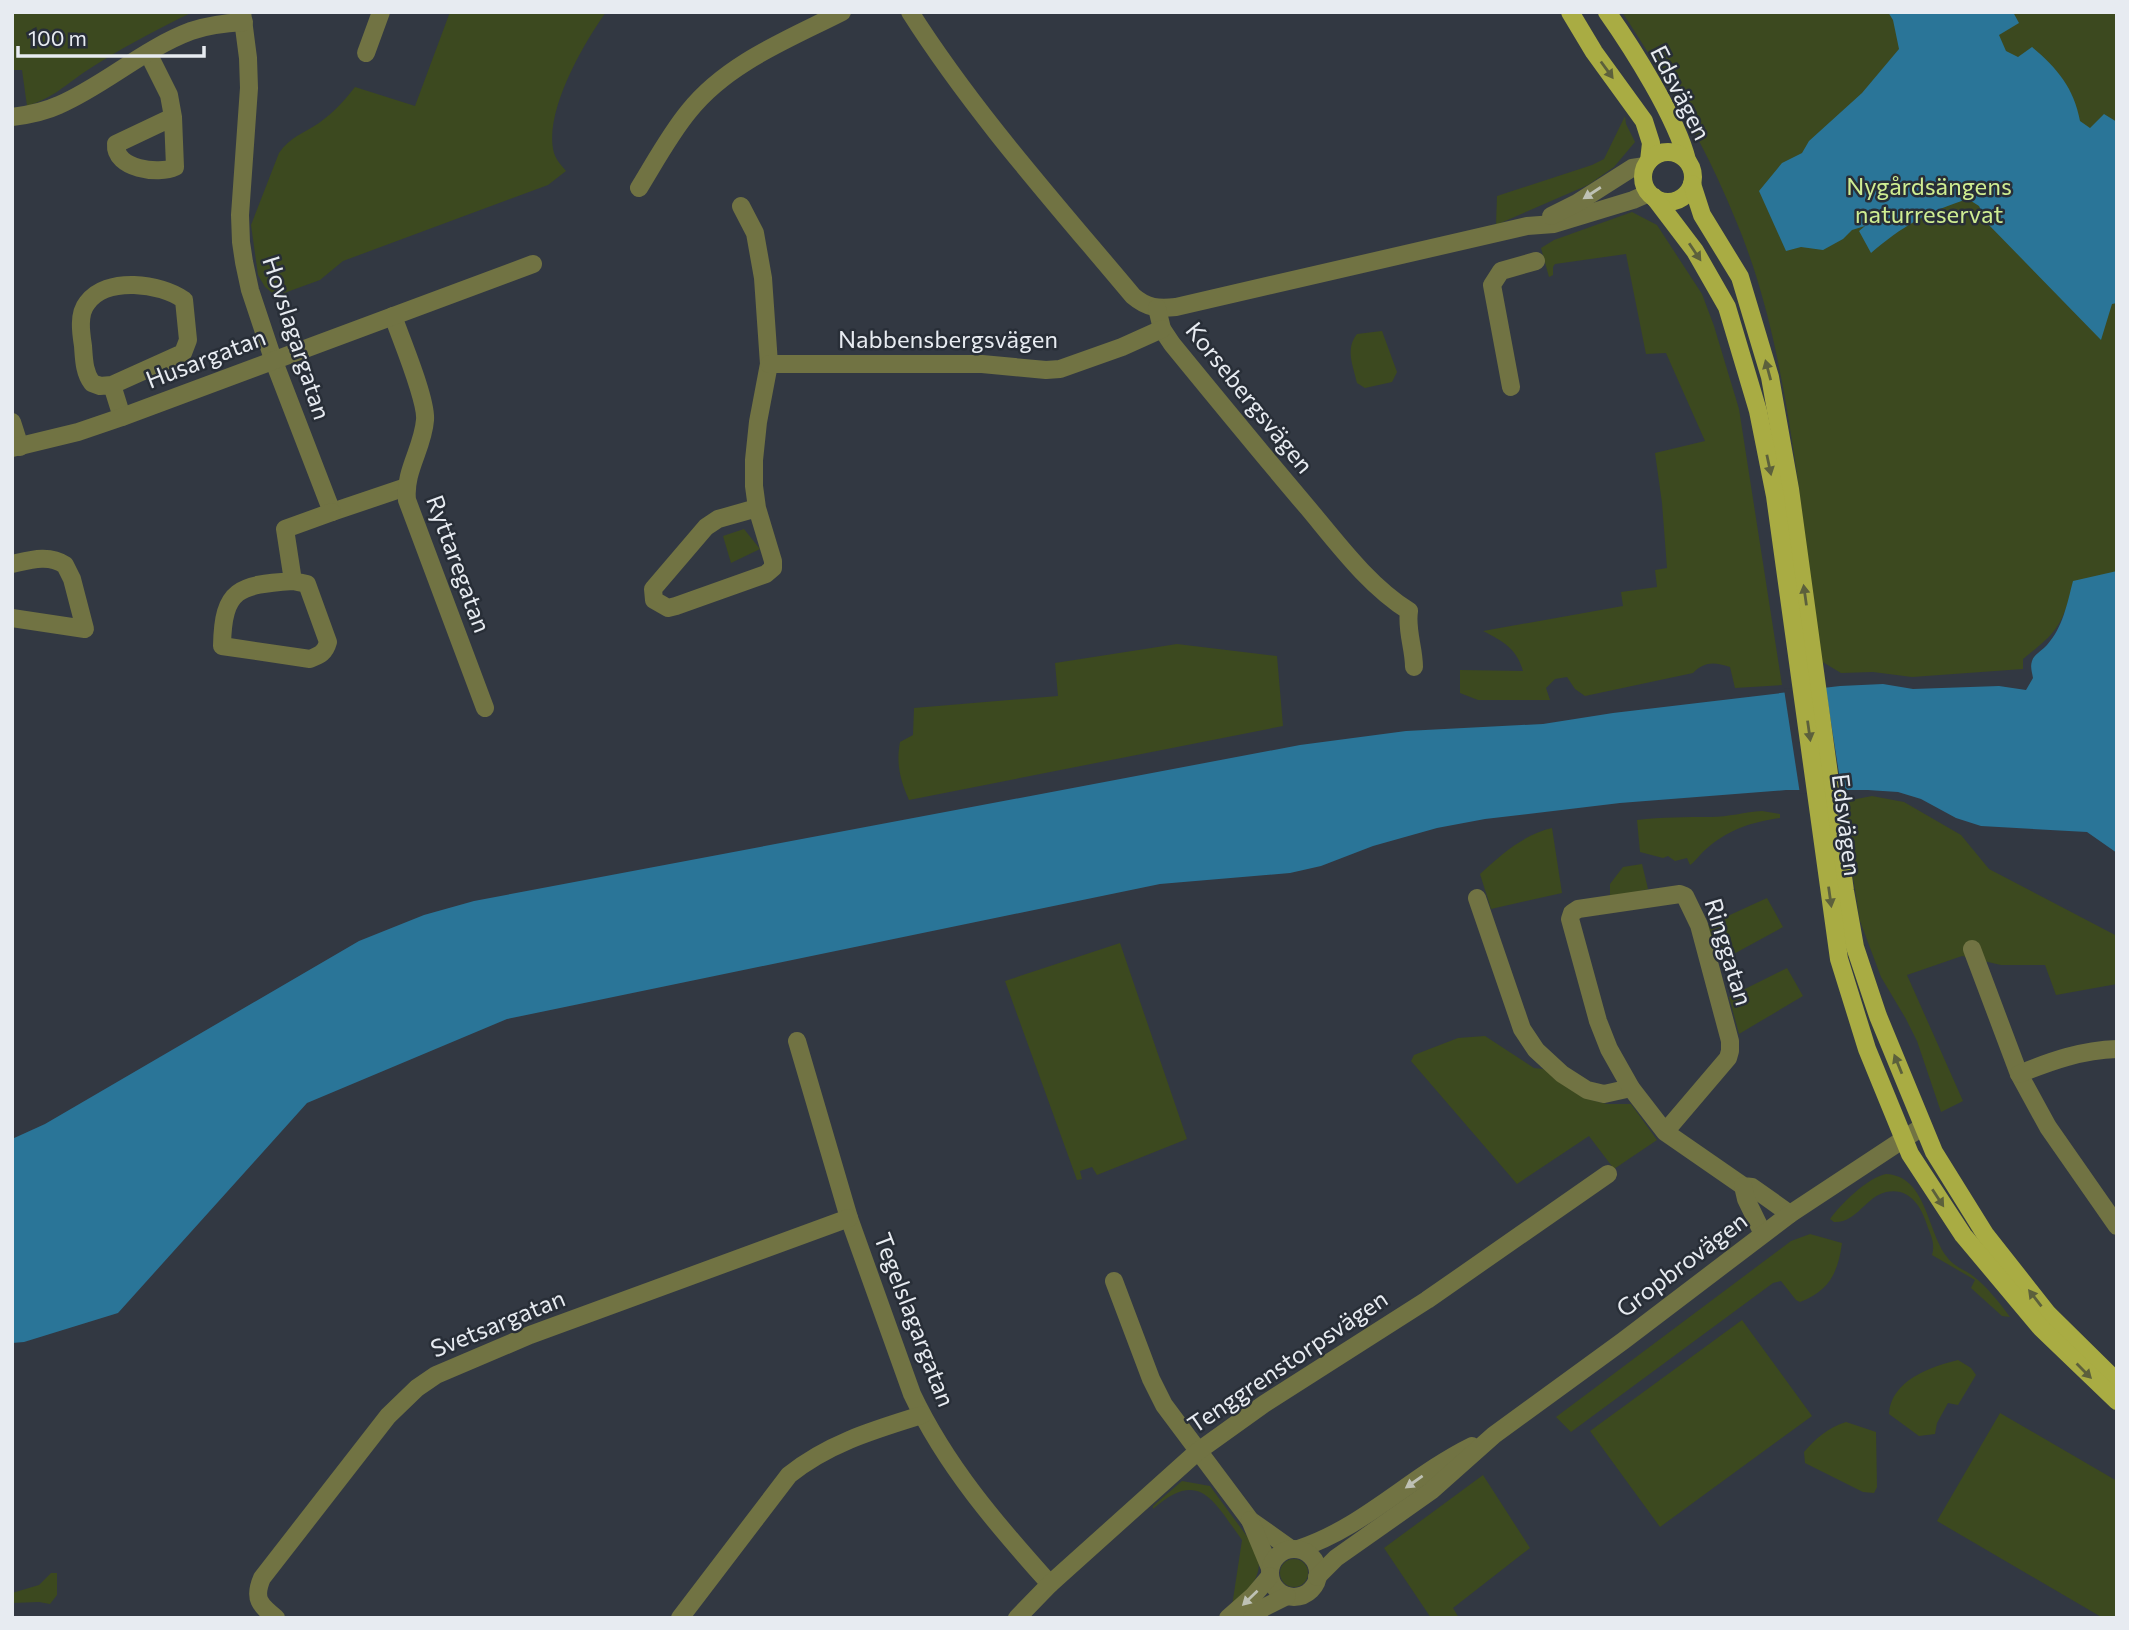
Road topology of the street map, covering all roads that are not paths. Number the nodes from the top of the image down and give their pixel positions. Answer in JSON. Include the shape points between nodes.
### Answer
{"nodes":[{"id":1,"x":381,"y":12,"type":"edge"},
{"id":2,"x":842,"y":12,"type":"edge"},
{"id":3,"x":910,"y":12,"type":"edge"},
{"id":4,"x":1570,"y":12,"type":"edge"},
{"id":5,"x":1607,"y":12,"type":"edge"},
{"id":6,"x":243,"y":17,"type":"edge"},
{"id":7,"x":148,"y":52,"type":"junction"},
{"id":8,"x":366,"y":53,"type":"dead end"},
{"id":9,"x":12,"y":117,"type":"edge"},
{"id":10,"x":173,"y":117,"type":"dead end"},
{"id":11,"x":1687,"y":160,"type":"junction"},
{"id":12,"x":1647,"y":164,"type":"junction"},
{"id":13,"x":1692,"y":184,"type":"junction"},
{"id":14,"x":639,"y":188,"type":"dead end"},
{"id":15,"x":1651,"y":195,"type":"junction"},
{"id":16,"x":741,"y":206,"type":"dead end"},
{"id":17,"x":1539,"y":224,"type":"junction"},
{"id":18,"x":1536,"y":261,"type":"dead end"},
{"id":19,"x":533,"y":264,"type":"dead end"},
{"id":20,"x":1157,"y":308,"type":"junction"},
{"id":21,"x":393,"y":316,"type":"junction"},
{"id":22,"x":1162,"y":329,"type":"junction"},
{"id":23,"x":273,"y":359,"type":"junction"},
{"id":24,"x":769,"y":364,"type":"junction"},
{"id":25,"x":111,"y":385,"type":"junction"},
{"id":26,"x":1511,"y":387,"type":"dead end"},
{"id":27,"x":122,"y":417,"type":"junction"},
{"id":28,"x":12,"y":422,"type":"edge"},
{"id":29,"x":16,"y":447,"type":"edge"},
{"id":30,"x":406,"y":487,"type":"junction"},
{"id":31,"x":757,"y":508,"type":"junction"},
{"id":32,"x":332,"y":512,"type":"junction"},
{"id":33,"x":12,"y":564,"type":"edge"},
{"id":34,"x":293,"y":581,"type":"junction"},
{"id":35,"x":12,"y":618,"type":"edge"},
{"id":36,"x":1807,"y":663,"type":"junction"},
{"id":37,"x":1414,"y":667,"type":"dead end"},
{"id":38,"x":485,"y":708,"type":"dead end"},
{"id":39,"x":1830,"y":829,"type":"junction"},
{"id":40,"x":1477,"y":898,"type":"dead end"},
{"id":41,"x":1972,"y":949,"type":"dead end"},
{"id":42,"x":797,"y":1041,"type":"dead end"},
{"id":43,"x":2117,"y":1049,"type":"edge"},
{"id":44,"x":2019,"y":1074,"type":"junction"},
{"id":45,"x":1631,"y":1087,"type":"junction"},
{"id":46,"x":1922,"y":1127,"type":"junction"},
{"id":47,"x":1665,"y":1132,"type":"junction"},
{"id":48,"x":1903,"y":1139,"type":"junction"},
{"id":49,"x":1608,"y":1174,"type":"dead end"},
{"id":50,"x":1743,"y":1186,"type":"junction"},
{"id":51,"x":1790,"y":1214,"type":"junction"},
{"id":52,"x":849,"y":1218,"type":"junction"},
{"id":53,"x":2117,"y":1226,"type":"edge"},
{"id":54,"x":1763,"y":1234,"type":"junction"},
{"id":55,"x":1114,"y":1281,"type":"dead end"},
{"id":56,"x":2117,"y":1382,"type":"edge"},
{"id":57,"x":2117,"y":1401,"type":"edge"},
{"id":58,"x":922,"y":1415,"type":"junction"},
{"id":59,"x":1494,"y":1435,"type":"junction"},
{"id":60,"x":1197,"y":1452,"type":"junction"},
{"id":61,"x":1250,"y":1520,"type":"junction"},
{"id":62,"x":1294,"y":1549,"type":"junction"},
{"id":63,"x":1270,"y":1572,"type":"junction"},
{"id":64,"x":1317,"y":1577,"type":"junction"},
{"id":65,"x":1049,"y":1584,"type":"junction"},
{"id":66,"x":1287,"y":1596,"type":"junction"},
{"id":67,"x":276,"y":1618,"type":"edge"},
{"id":68,"x":680,"y":1618,"type":"edge"},
{"id":69,"x":1017,"y":1618,"type":"edge"},
{"id":70,"x":1228,"y":1618,"type":"edge"},
{"id":71,"x":1252,"y":1618,"type":"edge"}],
"edges":[{"from":1,"to":8,"type":"street"},
{"from":2,"to":14,"type":"street","via":[[756,56],[712,87],[688,111]]},
{"from":3,"to":20,"type":"street","name":"Korsebergsvägen","via":[[951,74],[1034,179],[1133,296]]},
{"from":4,"to":12,"type":"main road","name":"Edsvägen","one_way":true,"via":[[1644,121],[1651,143]]},
{"from":5,"to":11,"type":"main road","name":"Edsvägen","via":[[1666,109]]},
{"from":6,"to":7,"type":"street","via":[[190,32]]},
{"from":6,"to":23,"type":"street","name":"Hovslagargatan","via":[[249,88],[241,242],[250,290]]},
{"from":7,"to":9,"type":"street","via":[[57,106]]},
{"from":7,"to":10,"type":"street","via":[[169,95]]},
{"from":11,"to":12,"type":"main road","name":"Edsvägen","via":[[1664,152]]},
{"from":11,"to":13,"type":"main road","name":"Edsvägen"},
{"from":12,"to":15,"type":"main road","name":"Edsvägen","via":[[1643,180]]},
{"from":12,"to":17,"type":"street","one_way":true,"via":[[1620,174]]},
{"from":13,"to":15,"type":"main road","via":[[1686,195],[1674,201]]},
{"from":36,"to":13,"type":"main road","name":"Edsvägen","one_way":true,"via":[[1790,489],[1770,377],[1740,276],[1702,215]]},
{"from":15,"to":17,"type":"street","via":[[1554,224]]},
{"from":15,"to":36,"type":"main road","name":"Edsvägen","one_way":true,"via":[[1695,251],[1727,307],[1758,411]]},
{"from":16,"to":24,"type":"street","via":[[757,244]]},
{"from":17,"to":20,"type":"street"},
{"from":18,"to":26,"type":"street","via":[[1501,271],[1492,285]]},
{"from":19,"to":21,"type":"street","name":"Husargatan"},
{"from":20,"to":22,"type":"street","name":"Korsebergsvägen"},
{"from":21,"to":23,"type":"street","name":"Husargatan"},
{"from":21,"to":30,"type":"street","name":"Ryttaregatan","via":[[425,416]]},
{"from":22,"to":24,"type":"street","name":"Nabbensbergsvägen","via":[[1060,369],[982,364]]},
{"from":22,"to":37,"type":"street","name":"Korsebergsvägen","via":[[1329,533],[1384,592],[1409,611]]},
{"from":23,"to":27,"type":"street","name":"Husargatan"},
{"from":23,"to":32,"type":"street","name":"Hovslagargatan"},
{"from":24,"to":31,"type":"street","via":[[754,460]]},
{"from":25,"to":25,"type":"street","via":[[92,383],[85,368],[81,321],[86,303],[106,290],[130,286],[162,290],[184,300],[188,340],[183,353]]},
{"from":25,"to":27,"type":"street"},
{"from":27,"to":29,"type":"street","name":"Husargatan"},
{"from":28,"to":29,"type":"street"},
{"from":30,"to":32,"type":"street"},
{"from":30,"to":38,"type":"street","name":"Ryttaregatan"},
{"from":31,"to":31,"type":"street","via":[[706,527],[653,589],[654,600],[668,608],[676,606],[773,568]]},
{"from":32,"to":34,"type":"street","via":[[285,529]]},
{"from":33,"to":35,"type":"street","via":[[50,559],[65,565],[85,629]]},
{"from":34,"to":34,"type":"street","via":[[307,584],[328,642],[321,655],[310,659],[222,646],[223,626],[239,590]]},
{"from":36,"to":39,"type":"main road","name":"Edsvägen"},
{"from":46,"to":39,"type":"main road","name":"Edsvägen","one_way":true,"via":[[1855,947]]},
{"from":39,"to":48,"type":"main road","name":"Edsvägen","one_way":true,"via":[[1839,959],[1867,1049]]},
{"from":40,"to":45,"type":"street","via":[[1522,1029],[1536,1051],[1587,1090],[1604,1094]]},
{"from":41,"to":44,"type":"street"},
{"from":42,"to":52,"type":"street","name":"Tegelslagargatan"},
{"from":43,"to":44,"type":"street","via":[[2060,1058]]},
{"from":44,"to":53,"type":"street","via":[[2048,1128]]},
{"from":45,"to":47,"type":"street","name":"Ringgatan"},
{"from":45,"to":47,"type":"street","name":"Ringgatan","via":[[1598,1021],[1570,919],[1578,909],[1680,894],[1699,925],[1730,1051]]},
{"from":46,"to":48,"type":"street","name":"Gropbrovägen"},
{"from":56,"to":46,"type":"main road","name":"Edsvägen","one_way":true,"via":[[2048,1314],[1985,1234]]},
{"from":47,"to":50,"type":"street","name":"Ringgatan"},
{"from":48,"to":51,"type":"street","name":"Gropbrovägen"},
{"from":48,"to":57,"type":"main road","name":"Edsvägen","one_way":true,"via":[[1963,1235],[2041,1328]]},
{"from":49,"to":60,"type":"street","name":"Tenggrenstorpsvägen"},
{"from":50,"to":51,"type":"street","name":"Ringgatan","via":[[1752,1186]]},
{"from":50,"to":54,"type":"street"},
{"from":51,"to":54,"type":"street","name":"Gropbrovägen"},
{"from":52,"to":58,"type":"street","name":"Tegelslagargatan"},
{"from":52,"to":67,"type":"street","name":"Svetsargatan","via":[[530,1335],[436,1375],[417,1388],[388,1416],[262,1578],[257,1597]]},
{"from":54,"to":59,"type":"street","name":"Gropbrovägen"},
{"from":55,"to":60,"type":"street","via":[[1151,1379]]},
{"from":58,"to":65,"type":"street","name":"Tegelslagargatan","via":[[975,1499]]},
{"from":58,"to":68,"type":"street","via":[[857,1435],[798,1468],[773,1493]]},
{"from":59,"to":62,"type":"street","name":"Gropbrovägen","one_way":true,"via":[[1451,1456],[1342,1530]]},
{"from":59,"to":64,"type":"street","name":"Gropbrovägen","via":[[1431,1491],[1336,1558]]},
{"from":60,"to":61,"type":"street"},
{"from":60,"to":65,"type":"street","name":"Tenggrenstorpsvägen"},
{"from":61,"to":62,"type":"street"},
{"from":61,"to":63,"type":"street"},
{"from":62,"to":63,"type":"street","via":[[1278,1555]]},
{"from":62,"to":64,"type":"street","via":[[1312,1558]]},
{"from":63,"to":66,"type":"street","via":[[1276,1590]]},
{"from":63,"to":70,"type":"street","one_way":true},
{"from":64,"to":66,"type":"street","via":[[1308,1592]]},
{"from":65,"to":69,"type":"street","name":"Tenggrenstorpsvägen"},
{"from":66,"to":71,"type":"street"}]}
